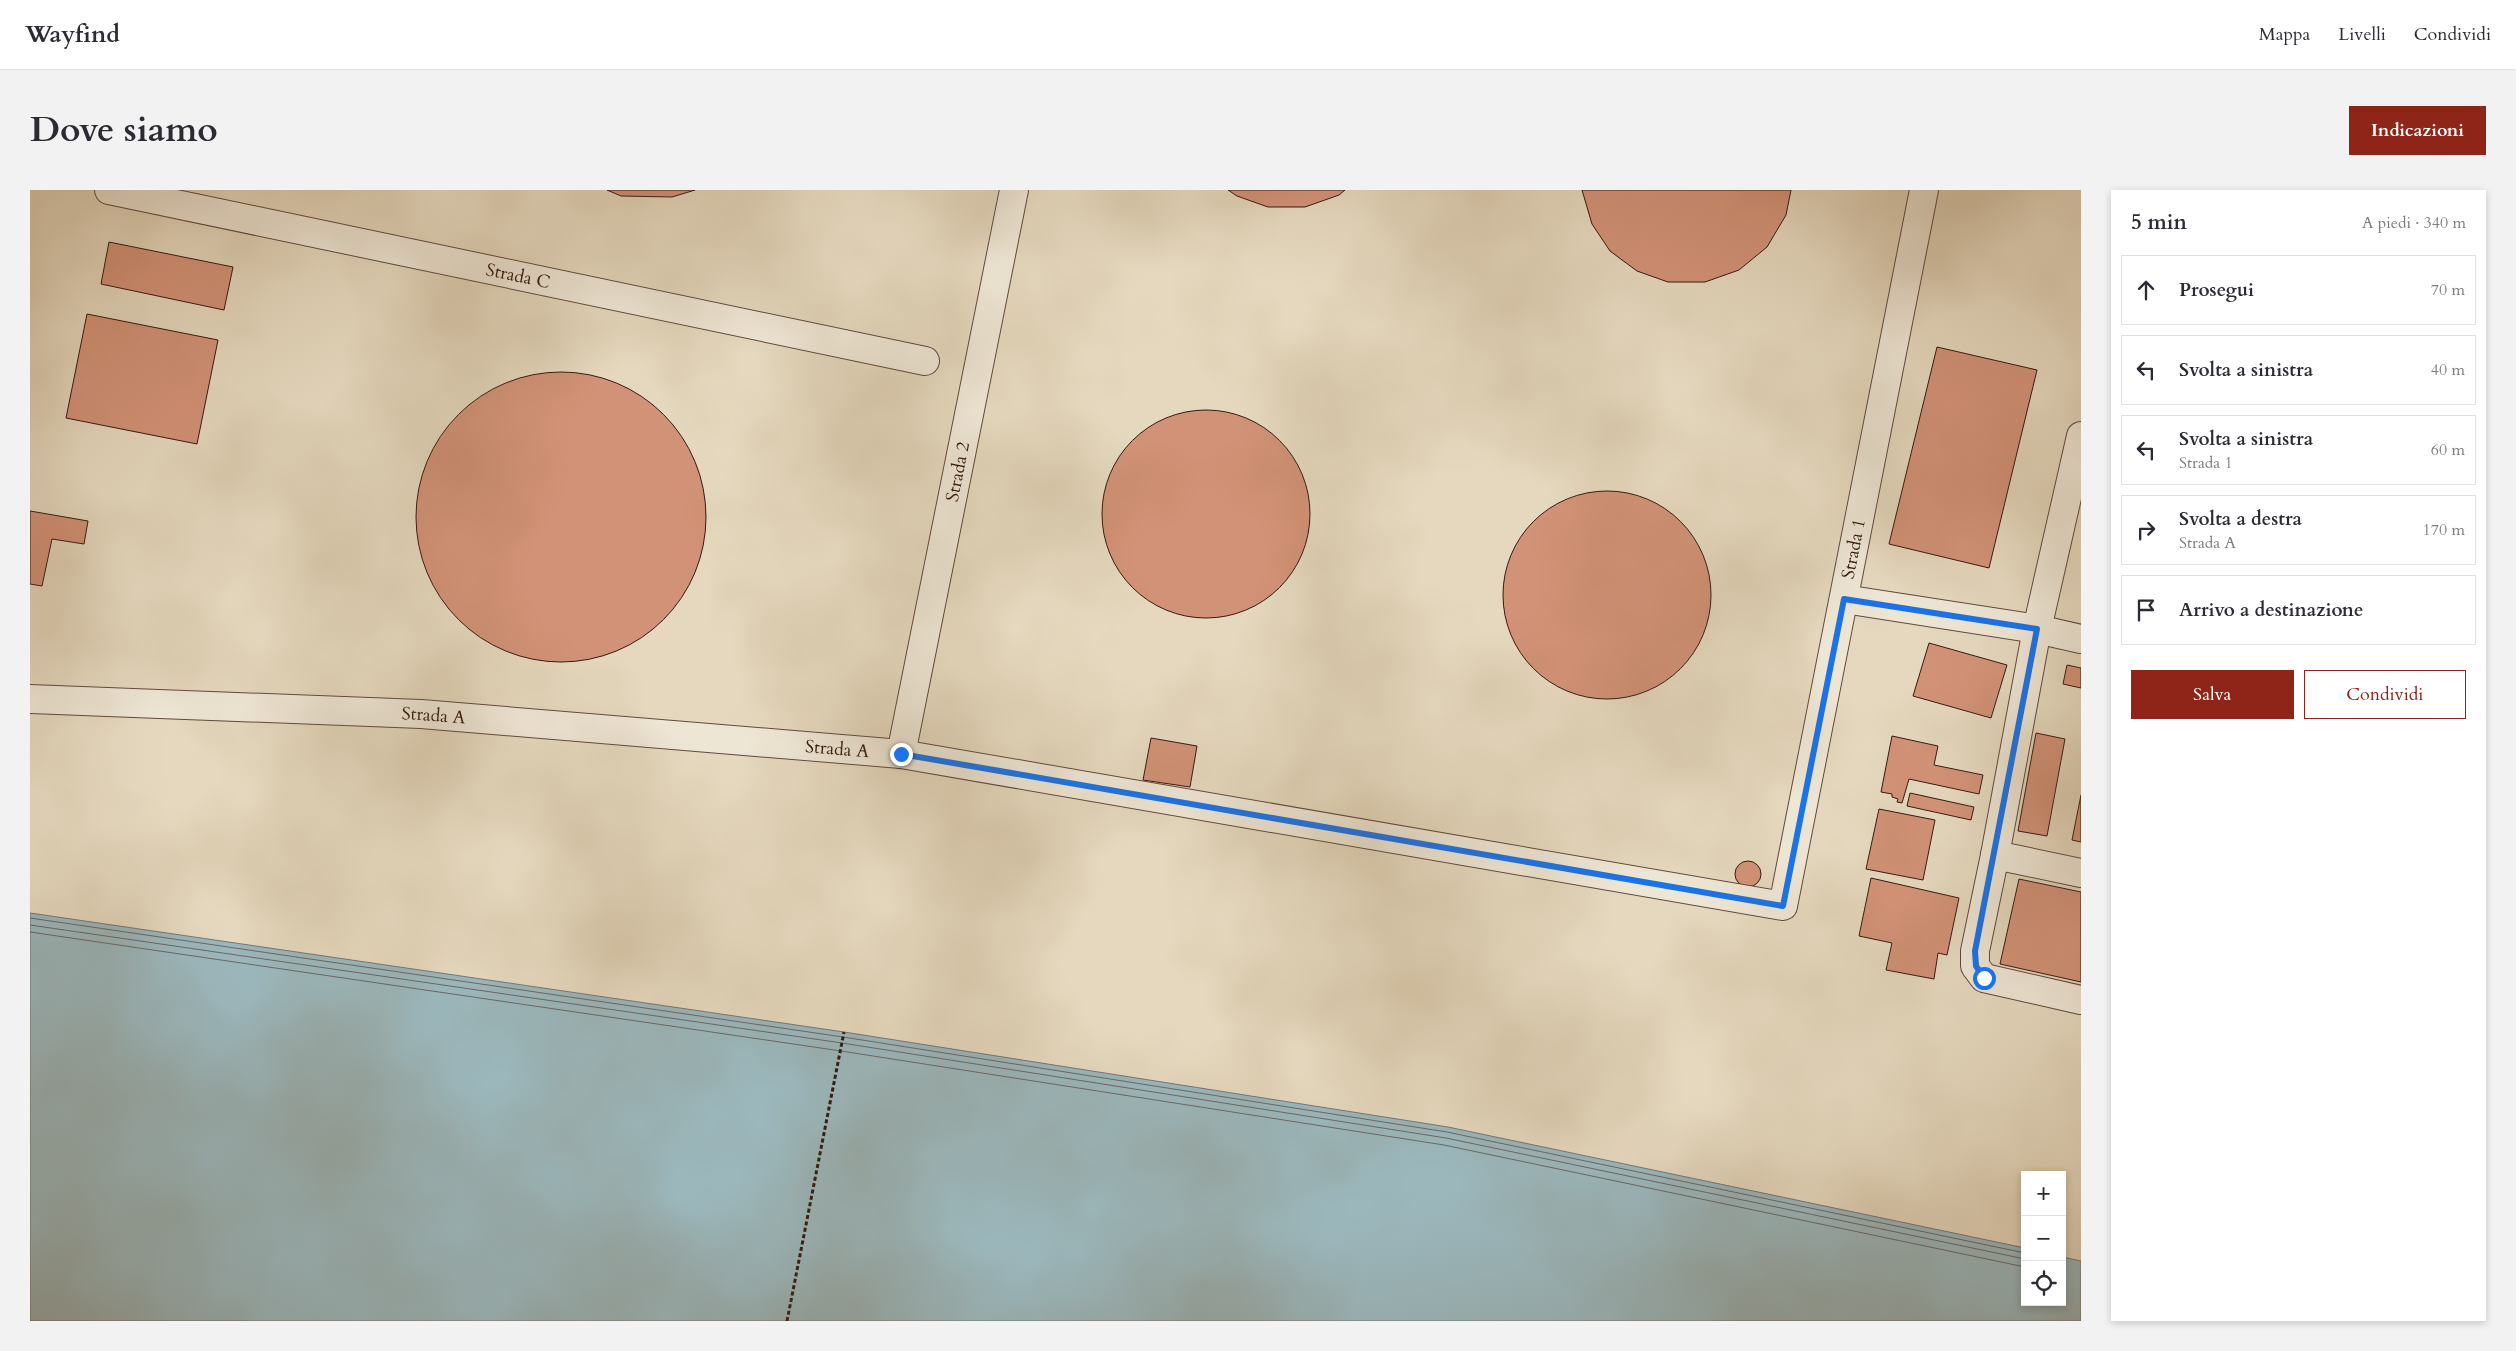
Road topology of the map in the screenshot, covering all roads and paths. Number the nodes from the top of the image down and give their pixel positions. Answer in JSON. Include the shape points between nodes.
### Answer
{"nodes":[{"id":1,"x":109,"y":190,"type":"edge"},
{"id":2,"x":1014,"y":190,"type":"edge"},
{"id":3,"x":1924,"y":190,"type":"edge"},
{"id":4,"x":925,"y":361,"type":"dead end"},
{"id":5,"x":2081,"y":436,"type":"edge"},
{"id":6,"x":1844,"y":599,"type":"junction"},
{"id":7,"x":2037,"y":629,"type":"junction"},
{"id":8,"x":2081,"y":639,"type":"edge"},
{"id":9,"x":30,"y":699,"type":"edge"},
{"id":10,"x":901,"y":754,"type":"junction"},
{"id":11,"x":1995,"y":856,"type":"junction"},
{"id":12,"x":2081,"y":873,"type":"edge"},
{"id":13,"x":1783,"y":906,"type":"joint"},
{"id":14,"x":2081,"y":1000,"type":"edge"},
{"id":15,"x":844,"y":1032,"type":"dead end"},
{"id":16,"x":787,"y":1321,"type":"edge"}],
"edges":[{"from":1,"to":4,"type":"lane","name":"Strada C"},
{"from":2,"to":10,"type":"lane","name":"Strada 2"},
{"from":3,"to":6,"type":"lane","name":"Strada 1"},
{"from":5,"to":7,"type":"lane"},
{"from":6,"to":7,"type":"lane"},
{"from":6,"to":13,"type":"lane","name":"Strada 1"},
{"from":7,"to":8,"type":"lane"},
{"from":7,"to":11,"type":"lane"},
{"from":9,"to":10,"type":"lane","name":"Strada A","via":[[421,714]]},
{"from":10,"to":13,"type":"lane","name":"Strada A"},
{"from":11,"to":12,"type":"lane"},
{"from":11,"to":14,"type":"lane","via":[[1975,951],[1976,966],[1984,978]]},
{"from":15,"to":16,"type":"path"}]}
